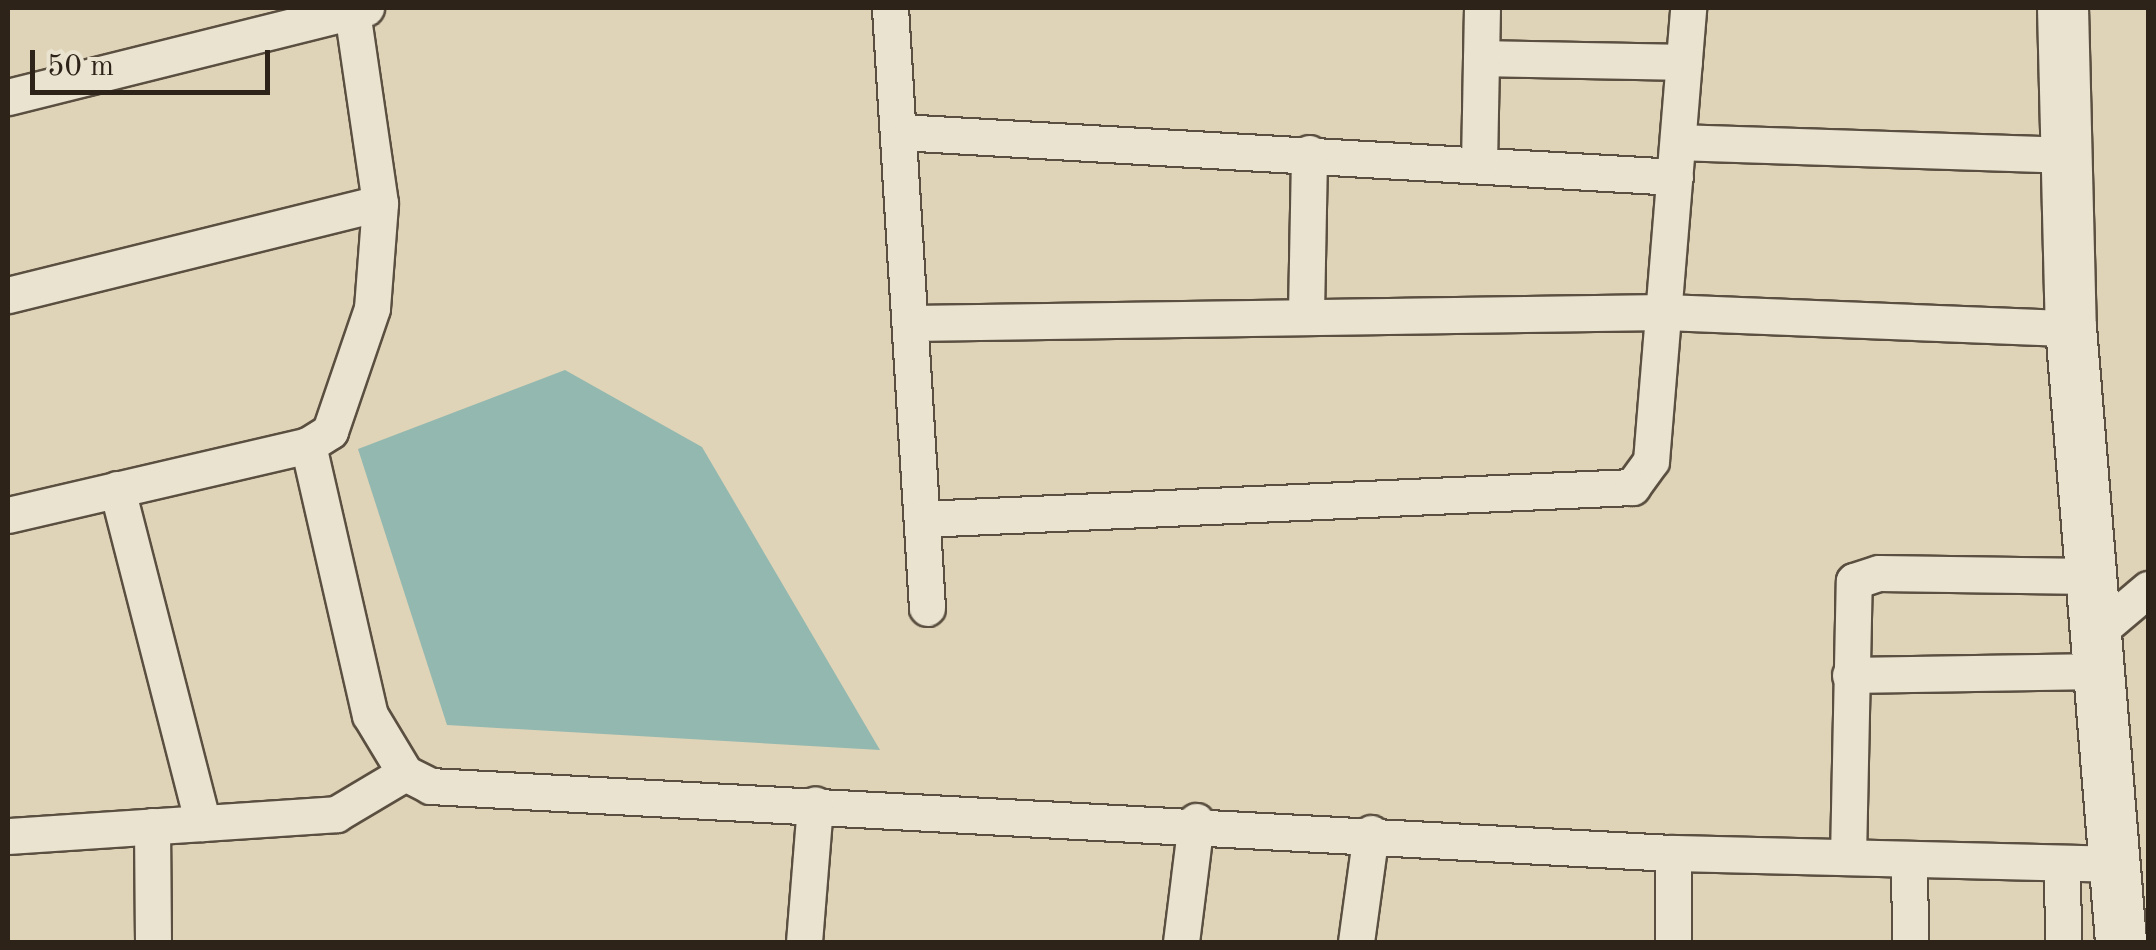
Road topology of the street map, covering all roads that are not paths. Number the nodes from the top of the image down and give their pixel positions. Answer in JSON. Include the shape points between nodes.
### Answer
{"nodes":[{"id":1,"x":890,"y":8,"type":"edge"},
{"id":2,"x":1482,"y":8,"type":"edge"},
{"id":3,"x":1688,"y":8,"type":"edge"},
{"id":4,"x":2063,"y":8,"type":"edge"},
{"id":5,"x":359,"y":9,"type":"edge"},
{"id":6,"x":1481,"y":58,"type":"junction"},
{"id":7,"x":1684,"y":62,"type":"junction"},
{"id":8,"x":8,"y":97,"type":"edge"},
{"id":9,"x":900,"y":132,"type":"junction"},
{"id":10,"x":1678,"y":142,"type":"junction"},
{"id":11,"x":1309,"y":153,"type":"junction"},
{"id":12,"x":2062,"y":156,"type":"junction"},
{"id":13,"x":1478,"y":164,"type":"junction"},
{"id":14,"x":1675,"y":177,"type":"junction"},
{"id":15,"x":380,"y":203,"type":"junction"},
{"id":16,"x":8,"y":296,"type":"edge"},
{"id":17,"x":1665,"y":312,"type":"junction"},
{"id":18,"x":1306,"y":313,"type":"junction"},
{"id":19,"x":911,"y":322,"type":"junction"},
{"id":20,"x":2071,"y":328,"type":"junction"},
{"id":21,"x":308,"y":445,"type":"junction"},
{"id":22,"x":117,"y":490,"type":"junction"},
{"id":23,"x":8,"y":515,"type":"edge"},
{"id":24,"x":922,"y":519,"type":"junction"},
{"id":25,"x":2091,"y":576,"type":"junction"},
{"id":26,"x":2148,"y":589,"type":"edge"},
{"id":27,"x":927,"y":608,"type":"dead end"},
{"id":28,"x":2097,"y":652,"type":"junction"},
{"id":29,"x":1850,"y":674,"type":"junction"},
{"id":30,"x":405,"y":773,"type":"junction"},
{"id":31,"x":816,"y":804,"type":"junction"},
{"id":32,"x":1196,"y":821,"type":"junction"},
{"id":33,"x":202,"y":823,"type":"junction"},
{"id":34,"x":152,"y":826,"type":"junction"},
{"id":35,"x":1371,"y":833,"type":"junction"},
{"id":36,"x":8,"y":836,"type":"edge"},
{"id":37,"x":1672,"y":853,"type":"junction"},
{"id":38,"x":1848,"y":858,"type":"junction"},
{"id":39,"x":1910,"y":859,"type":"junction"},
{"id":40,"x":2062,"y":863,"type":"junction"},
{"id":41,"x":2114,"y":864,"type":"junction"},
{"id":42,"x":154,"y":942,"type":"edge"},
{"id":43,"x":804,"y":942,"type":"edge"},
{"id":44,"x":1181,"y":942,"type":"edge"},
{"id":45,"x":1356,"y":942,"type":"edge"},
{"id":46,"x":1673,"y":942,"type":"edge"},
{"id":47,"x":1910,"y":942,"type":"edge"},
{"id":48,"x":2063,"y":942,"type":"edge"},
{"id":49,"x":2121,"y":942,"type":"edge"}],
"edges":[{"from":1,"to":9,"type":"street"},
{"from":2,"to":6,"type":"street"},
{"from":3,"to":7,"type":"street"},
{"from":4,"to":12,"type":"main road"},
{"from":5,"to":8,"type":"street"},
{"from":5,"to":15,"type":"street"},
{"from":6,"to":7,"type":"street"},
{"from":6,"to":13,"type":"street"},
{"from":7,"to":10,"type":"street"},
{"from":9,"to":11,"type":"street"},
{"from":9,"to":19,"type":"street"},
{"from":10,"to":12,"type":"street"},
{"from":10,"to":14,"type":"street"},
{"from":11,"to":13,"type":"street"},
{"from":11,"to":18,"type":"street"},
{"from":12,"to":20,"type":"main road"},
{"from":13,"to":14,"type":"street"},
{"from":14,"to":17,"type":"street"},
{"from":15,"to":16,"type":"street"},
{"from":15,"to":21,"type":"street","via":[[372,308],[344,409]]},
{"from":17,"to":18,"type":"street"},
{"from":17,"to":20,"type":"street"},
{"from":17,"to":24,"type":"street","via":[[1651,461],[1632,487]]},
{"from":18,"to":19,"type":"street"},
{"from":19,"to":24,"type":"street"},
{"from":20,"to":25,"type":"main road"},
{"from":21,"to":22,"type":"street"},
{"from":21,"to":30,"type":"street","via":[[370,715]]},
{"from":22,"to":23,"type":"street"},
{"from":22,"to":33,"type":"street"},
{"from":24,"to":27,"type":"street"},
{"from":25,"to":28,"type":"main road"},
{"from":25,"to":29,"type":"street","via":[[1864,575],[1850,596]]},
{"from":26,"to":28,"type":"street"},
{"from":28,"to":29,"type":"street"},
{"from":28,"to":41,"type":"main road"},
{"from":29,"to":38,"type":"street"},
{"from":30,"to":31,"type":"street","via":[[456,790]]},
{"from":30,"to":33,"type":"street","via":[[336,814]]},
{"from":31,"to":32,"type":"street"},
{"from":31,"to":43,"type":"street"},
{"from":32,"to":35,"type":"street"},
{"from":32,"to":44,"type":"street"},
{"from":33,"to":34,"type":"street"},
{"from":34,"to":36,"type":"street"},
{"from":34,"to":42,"type":"street"},
{"from":35,"to":37,"type":"street"},
{"from":35,"to":45,"type":"street"},
{"from":37,"to":38,"type":"street"},
{"from":37,"to":46,"type":"street"},
{"from":38,"to":39,"type":"street"},
{"from":39,"to":40,"type":"street"},
{"from":39,"to":47,"type":"street"},
{"from":40,"to":41,"type":"street"},
{"from":40,"to":48,"type":"street"},
{"from":41,"to":49,"type":"main road"}]}
